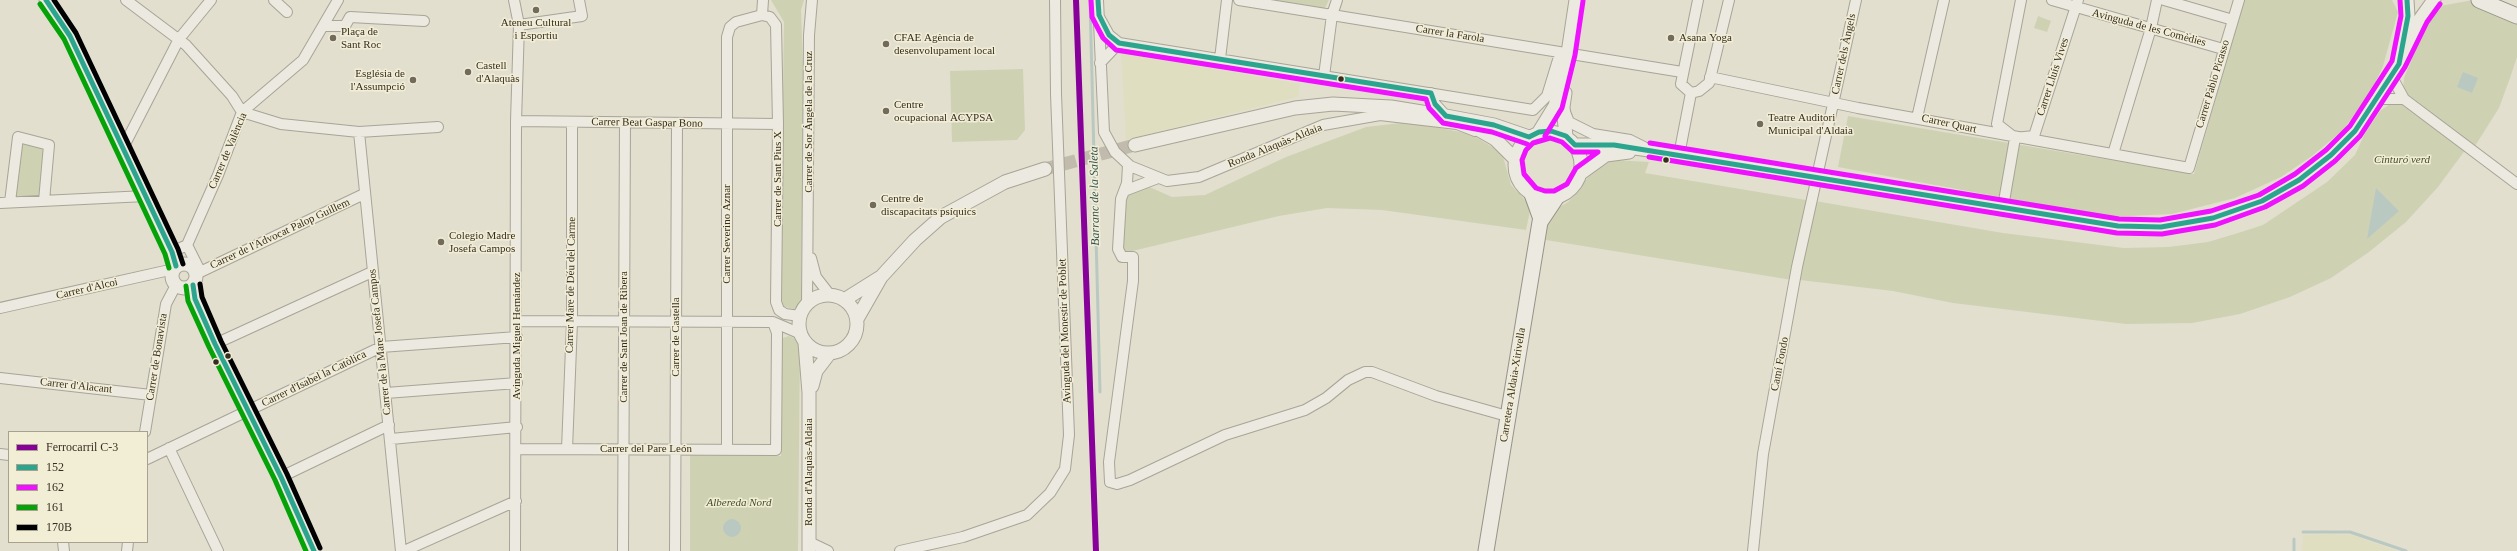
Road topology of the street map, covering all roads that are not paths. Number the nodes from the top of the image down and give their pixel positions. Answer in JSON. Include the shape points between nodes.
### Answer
{"nodes":[{"id":1,"x":46,"y":0,"type":"edge"},
{"id":2,"x":126,"y":0,"type":"edge"},
{"id":3,"x":210,"y":0,"type":"edge"},
{"id":4,"x":274,"y":0,"type":"edge"},
{"id":5,"x":338,"y":0,"type":"edge"},
{"id":6,"x":514,"y":0,"type":"edge"},
{"id":7,"x":579,"y":0,"type":"edge"},
{"id":8,"x":763,"y":0,"type":"edge"},
{"id":9,"x":812,"y":0,"type":"edge"},
{"id":10,"x":1055,"y":0,"type":"edge"},
{"id":11,"x":1098,"y":0,"type":"edge"},
{"id":12,"x":1227,"y":0,"type":"edge"},
{"id":13,"x":1239,"y":0,"type":"edge"},
{"id":14,"x":1337,"y":0,"type":"edge"},
{"id":15,"x":1576,"y":0,"type":"edge"},
{"id":16,"x":1698,"y":0,"type":"edge"},
{"id":17,"x":1729,"y":0,"type":"edge"},
{"id":18,"x":1856,"y":0,"type":"edge"},
{"id":19,"x":1944,"y":0,"type":"edge"},
{"id":20,"x":2021,"y":0,"type":"edge"},
{"id":21,"x":2052,"y":0,"type":"edge"},
{"id":22,"x":2157,"y":0,"type":"edge"},
{"id":23,"x":2164,"y":0,"type":"edge"},
{"id":24,"x":2239,"y":0,"type":"edge"},
{"id":25,"x":2407,"y":0,"type":"edge"},
{"id":26,"x":2434,"y":0,"type":"edge"},
{"id":27,"x":2479,"y":0,"type":"edge"},
{"id":28,"x":2501,"y":0,"type":"edge"},
{"id":29,"x":2077,"y":4,"type":"edge"},
{"id":30,"x":2517,"y":9,"type":"edge"},
{"id":31,"x":287,"y":12,"type":"dead end"},
{"id":32,"x":762,"y":15,"type":"junction"},
{"id":33,"x":1098,"y":15,"type":"junction"},
{"id":34,"x":1332,"y":15,"type":"junction"},
{"id":35,"x":2517,"y":16,"type":"edge"},
{"id":36,"x":2233,"y":20,"type":"junction"},
{"id":37,"x":424,"y":21,"type":"dead end"},
{"id":38,"x":519,"y":25,"type":"junction"},
{"id":39,"x":325,"y":26,"type":"junction"},
{"id":40,"x":2151,"y":28,"type":"junction"},
{"id":41,"x":179,"y":39,"type":"junction"},
{"id":42,"x":1119,"y":43,"type":"junction"},
{"id":43,"x":2224,"y":49,"type":"junction"},
{"id":44,"x":1568,"y":53,"type":"junction"},
{"id":45,"x":1220,"y":60,"type":"junction"},
{"id":46,"x":1100,"y":63,"type":"junction"},
{"id":47,"x":2399,"y":64,"type":"junction"},
{"id":48,"x":1682,"y":72,"type":"junction"},
{"id":49,"x":1324,"y":76,"type":"junction"},
{"id":50,"x":1710,"y":77,"type":"junction"},
{"id":51,"x":2392,"y":77,"type":"junction"},
{"id":52,"x":1430,"y":93,"type":"junction"},
{"id":53,"x":1691,"y":93,"type":"junction"},
{"id":54,"x":2378,"y":99,"type":"junction"},
{"id":55,"x":2404,"y":99,"type":"junction"},
{"id":56,"x":1834,"y":103,"type":"junction"},
{"id":57,"x":1563,"y":107,"type":"junction"},
{"id":58,"x":242,"y":112,"type":"junction"},
{"id":59,"x":1446,"y":116,"type":"junction"},
{"id":60,"x":1917,"y":118,"type":"junction"},
{"id":61,"x":1460,"y":119,"type":"junction"},
{"id":62,"x":516,"y":121,"type":"junction"},
{"id":63,"x":572,"y":122,"type":"junction"},
{"id":64,"x":625,"y":122,"type":"junction"},
{"id":65,"x":677,"y":123,"type":"junction"},
{"id":66,"x":727,"y":124,"type":"junction"},
{"id":67,"x":778,"y":124,"type":"junction"},
{"id":68,"x":438,"y":127,"type":"dead end"},
{"id":69,"x":359,"y":132,"type":"junction"},
{"id":70,"x":1534,"y":135,"type":"junction"},
{"id":71,"x":2015,"y":138,"type":"junction"},
{"id":72,"x":1495,"y":139,"type":"junction"},
{"id":73,"x":1571,"y":140,"type":"junction"},
{"id":74,"x":1136,"y":145,"type":"tunnel mouth"},
{"id":75,"x":123,"y":148,"type":"junction"},
{"id":76,"x":1649,"y":150,"type":"junction"},
{"id":77,"x":2113,"y":154,"type":"junction"},
{"id":78,"x":1679,"y":155,"type":"junction"},
{"id":79,"x":1515,"y":159,"type":"junction"},
{"id":80,"x":1128,"y":164,"type":"junction"},
{"id":81,"x":2189,"y":168,"type":"joint"},
{"id":82,"x":1045,"y":169,"type":"tunnel mouth"},
{"id":83,"x":1581,"y":174,"type":"junction"},
{"id":84,"x":1158,"y":178,"type":"junction"},
{"id":85,"x":1816,"y":178,"type":"junction"},
{"id":86,"x":2517,"y":184,"type":"edge"},
{"id":87,"x":1124,"y":191,"type":"junction"},
{"id":88,"x":364,"y":194,"type":"junction"},
{"id":89,"x":1532,"y":194,"type":"junction"},
{"id":90,"x":146,"y":196,"type":"junction"},
{"id":91,"x":1556,"y":198,"type":"junction"},
{"id":92,"x":44,"y":201,"type":"junction"},
{"id":93,"x":5,"y":202,"type":"edge"},
{"id":94,"x":2003,"y":207,"type":"junction"},
{"id":95,"x":1541,"y":219,"type":"junction"},
{"id":96,"x":187,"y":245,"type":"junction"},
{"id":97,"x":808,"y":245,"type":"junction"},
{"id":98,"x":172,"y":252,"type":"junction"},
{"id":99,"x":175,"y":268,"type":"junction"},
{"id":100,"x":372,"y":272,"type":"junction"},
{"id":101,"x":196,"y":277,"type":"junction"},
{"id":102,"x":880,"y":277,"type":"junction"},
{"id":103,"x":176,"y":285,"type":"junction"},
{"id":104,"x":830,"y":295,"type":"junction"},
{"id":105,"x":844,"y":300,"type":"junction"},
{"id":106,"x":807,"y":304,"type":"junction"},
{"id":107,"x":0,"y":308,"type":"edge"},
{"id":108,"x":800,"y":316,"type":"junction"},
{"id":109,"x":857,"y":319,"type":"junction"},
{"id":110,"x":517,"y":321,"type":"junction"},
{"id":111,"x":572,"y":322,"type":"junction"},
{"id":112,"x":624,"y":322,"type":"junction"},
{"id":113,"x":676,"y":322,"type":"junction"},
{"id":114,"x":727,"y":322,"type":"junction"},
{"id":115,"x":773,"y":322,"type":"junction"},
{"id":116,"x":517,"y":337,"type":"junction"},
{"id":117,"x":803,"y":338,"type":"junction"},
{"id":118,"x":215,"y":344,"type":"junction"},
{"id":119,"x":381,"y":347,"type":"junction"},
{"id":120,"x":829,"y":354,"type":"junction"},
{"id":121,"x":0,"y":378,"type":"edge"},
{"id":122,"x":517,"y":383,"type":"junction"},
{"id":123,"x":386,"y":393,"type":"junction"},
{"id":124,"x":809,"y":394,"type":"junction"},
{"id":125,"x":151,"y":395,"type":"junction"},
{"id":126,"x":248,"y":410,"type":"junction"},
{"id":127,"x":1507,"y":416,"type":"junction"},
{"id":128,"x":389,"y":425,"type":"junction"},
{"id":129,"x":517,"y":427,"type":"junction"},
{"id":130,"x":145,"y":431,"type":"edge"},
{"id":131,"x":391,"y":439,"type":"junction"},
{"id":132,"x":169,"y":448,"type":"junction"},
{"id":133,"x":623,"y":448,"type":"junction"},
{"id":134,"x":517,"y":449,"type":"junction"},
{"id":135,"x":567,"y":449,"type":"junction"},
{"id":136,"x":676,"y":449,"type":"junction"},
{"id":137,"x":727,"y":449,"type":"junction"},
{"id":138,"x":148,"y":458,"type":"edge"},
{"id":139,"x":281,"y":477,"type":"junction"},
{"id":140,"x":516,"y":501,"type":"junction"},
{"id":141,"x":809,"y":546,"type":"edge"},
{"id":142,"x":218,"y":551,"type":"edge"},
{"id":143,"x":314,"y":551,"type":"edge"},
{"id":144,"x":403,"y":551,"type":"edge"},
{"id":145,"x":515,"y":551,"type":"edge"},
{"id":146,"x":623,"y":551,"type":"edge"},
{"id":147,"x":675,"y":551,"type":"edge"},
{"id":148,"x":828,"y":551,"type":"edge"},
{"id":149,"x":900,"y":551,"type":"edge"},
{"id":150,"x":1486,"y":551,"type":"edge"},
{"id":151,"x":1753,"y":551,"type":"edge"}],
"edges":[{"from":1,"to":75,"type":"street","via":[[70,36]]},
{"from":2,"to":41,"type":"street"},
{"from":3,"to":41,"type":"street"},
{"from":4,"to":31,"type":"street"},
{"from":5,"to":39,"type":"street","name":"Carrer de València"},
{"from":6,"to":38,"type":"street","name":"Avinguda Miguel Hernández"},
{"from":7,"to":38,"type":"street","via":[[582,16]]},
{"from":8,"to":32,"type":"street"},
{"from":9,"to":97,"type":"street","name":"Carrer de Sor Ángela de la Cruz","via":[[809,35]]},
{"from":10,"to":149,"type":"street","name":"Avinguda del Monestir de Poblet","via":[[1056,94],[1069,435],[1065,470],[1050,493],[1027,514],[963,536]]},
{"from":11,"to":33,"type":"street"},
{"from":12,"to":45,"type":"street"},
{"from":13,"to":34,"type":"street","name":"Carrer la Farola"},
{"from":14,"to":34,"type":"street"},
{"from":15,"to":44,"type":"street"},
{"from":16,"to":48,"type":"street"},
{"from":17,"to":50,"type":"street"},
{"from":18,"to":56,"type":"street","name":"Carrer dels Àngels"},
{"from":19,"to":60,"type":"street"},
{"from":20,"to":71,"type":"street","via":[[1997,124]]},
{"from":21,"to":29,"type":"street","name":"Avinguda de les Comèdies"},
{"from":22,"to":40,"type":"street"},
{"from":23,"to":36,"type":"street"},
{"from":24,"to":36,"type":"street","name":"Carrer Pablo Picasso"},
{"from":25,"to":47,"type":"street","via":[[2408,16]]},
{"from":26,"to":47,"type":"street","via":[[2421,18]]},
{"from":27,"to":35,"type":"main road"},
{"from":28,"to":30,"type":"main road"},
{"from":29,"to":40,"type":"street","name":"Avinguda de les Comèdies"},
{"from":29,"to":71,"type":"street","name":"Carrer Lluís Vives","via":[[2034,136]]},
{"from":32,"to":66,"type":"street","name":"Carrer Severino Aznar","via":[[736,22],[730,27],[727,37]]},
{"from":32,"to":67,"type":"street","name":"Carrer de Sant Pius X","via":[[770,17],[776,25]]},
{"from":33,"to":42,"type":"street","via":[[1109,34]]},
{"from":33,"to":46,"type":"street"},
{"from":34,"to":44,"type":"street","name":"Carrer la Farola"},
{"from":34,"to":49,"type":"street"},
{"from":36,"to":43,"type":"street","name":"Carrer Pablo Picasso"},
{"from":37,"to":39,"type":"street","via":[[350,17],[344,26]]},
{"from":38,"to":62,"type":"street","name":"Avinguda Miguel Hernández"},
{"from":39,"to":58,"type":"street","name":"Carrer de València","via":[[303,60]]},
{"from":40,"to":43,"type":"street","name":"Avinguda de les Comèdies"},
{"from":40,"to":77,"type":"street"},
{"from":41,"to":58,"type":"street","via":[[232,96]]},
{"from":41,"to":75,"type":"street"},
{"from":42,"to":45,"type":"street"},
{"from":42,"to":46,"type":"street"},
{"from":43,"to":81,"type":"street","name":"Carrer Pablo Picasso"},
{"from":44,"to":48,"type":"street"},
{"from":44,"to":52,"type":"street","via":[[1558,60],[1547,96],[1533,110]]},
{"from":44,"to":57,"type":"street"},
{"from":44,"to":70,"type":"street","via":[[1555,106]]},
{"from":45,"to":49,"type":"street"},
{"from":46,"to":80,"type":"street","via":[[1104,132],[1116,152]]},
{"from":47,"to":51,"type":"street"},
{"from":48,"to":53,"type":"street","via":[[1681,84]]},
{"from":49,"to":52,"type":"street"},
{"from":50,"to":53,"type":"street","via":[[1709,83],[1699,91]]},
{"from":50,"to":56,"type":"street","name":"Carrer Quart"},
{"from":51,"to":54,"type":"street"},
{"from":51,"to":55,"type":"street"},
{"from":52,"to":59,"type":"street","via":[[1435,104]]},
{"from":53,"to":78,"type":"street"},
{"from":54,"to":55,"type":"street"},
{"from":54,"to":94,"type":"street","via":[[2350,136],[2299,180],[2262,201],[2213,218],[2161,227],[2118,226]]},
{"from":55,"to":86,"type":"street"},
{"from":56,"to":60,"type":"street","name":"Carrer Quart"},
{"from":56,"to":85,"type":"street","name":"Carrer dels Àngels"},
{"from":57,"to":73,"type":"street"},
{"from":57,"to":76,"type":"street","via":[[1569,122],[1592,134],[1630,140]]},
{"from":58,"to":69,"type":"street","via":[[281,124]]},
{"from":58,"to":96,"type":"street","name":"Carrer de València"},
{"from":59,"to":61,"type":"street","name":"Ronda Alaquàs-Aldaia"},
{"from":59,"to":74,"type":"street","name":"Ronda Alaquàs-Aldaia","via":[[1391,107],[1333,104],[1295,108]]},
{"from":60,"to":71,"type":"street","name":"Carrer Quart"},
{"from":61,"to":70,"type":"street","name":"Ronda Alaquàs-Aldaia"},
{"from":61,"to":72,"type":"street","name":"Ronda Alaquàs-Aldaia"},
{"from":62,"to":63,"type":"street","name":"Carrer Beat Gaspar Bono"},
{"from":62,"to":110,"type":"street","name":"Avinguda Miguel Hernández"},
{"from":63,"to":64,"type":"street","name":"Carrer Beat Gaspar Bono"},
{"from":63,"to":111,"type":"street","name":"Carrer Mare de Déu del Carme"},
{"from":64,"to":65,"type":"street","name":"Carrer Beat Gaspar Bono"},
{"from":64,"to":112,"type":"street","name":"Carrer de Sant Joan de Ribera"},
{"from":65,"to":66,"type":"street","name":"Carrer Beat Gaspar Bono"},
{"from":65,"to":113,"type":"street","name":"Carrer de Castella"},
{"from":66,"to":67,"type":"street","name":"Carrer Beat Gaspar Bono"},
{"from":66,"to":114,"type":"street","name":"Carrer Severino Aznar"},
{"from":67,"to":108,"type":"street","name":"Carrer de Sant Pius X","via":[[776,302],[784,314]]},
{"from":68,"to":69,"type":"street"},
{"from":69,"to":88,"type":"street","name":"Carrer de la Mare Josefa Campos"},
{"from":70,"to":73,"type":"street","via":[[1551,131]]},
{"from":70,"to":79,"type":"street","via":[[1520,146]]},
{"from":71,"to":77,"type":"street","name":"Carrer Quart"},
{"from":71,"to":94,"type":"street"},
{"from":72,"to":79,"type":"street","name":"Ronda Alaquàs-Aldaia"},
{"from":72,"to":84,"type":"street","name":"Ronda Alaquàs-Aldaia","via":[[1457,124],[1380,115],[1323,126],[1199,177],[1167,181]]},
{"from":73,"to":76,"type":"street"},
{"from":73,"to":83,"type":"street","via":[[1581,158]]},
{"from":75,"to":90,"type":"street"},
{"from":76,"to":78,"type":"street"},
{"from":76,"to":83,"type":"street","via":[[1606,155]]},
{"from":77,"to":81,"type":"street","name":"Carrer Quart"},
{"from":78,"to":85,"type":"street"},
{"from":79,"to":89,"type":"street","via":[[1517,177]]},
{"from":80,"to":84,"type":"street","name":"Ronda Alaquàs-Aldaia"},
{"from":80,"to":87,"type":"street"},
{"from":82,"to":102,"type":"street","name":"Ronda d'Alaquàs-Aldaia","via":[[1005,182],[940,217],[914,240]]},
{"from":83,"to":91,"type":"street","via":[[1572,189]]},
{"from":84,"to":87,"type":"street"},
{"from":85,"to":94,"type":"street"},
{"from":85,"to":151,"type":"street","name":"Camí Fondo","via":[[1763,454]]},
{"from":87,"to":127,"type":"street","via":[[1121,199],[1118,249],[1122,257],[1132,257],[1133,281],[1109,462],[1110,482],[1117,484],[1130,480],[1225,435],[1305,410],[1326,398],[1348,380],[1365,372],[1372,372],[1436,396]]},
{"from":88,"to":100,"type":"street","name":"Carrer de la Mare Josefa Campos"},
{"from":88,"to":101,"type":"street","name":"Carrer de l'Advocat Palop Guillem"},
{"from":89,"to":91,"type":"street"},
{"from":89,"to":95,"type":"main road","name":"Carretera Aldaia-Xirivella"},
{"from":90,"to":92,"type":"street"},
{"from":90,"to":98,"type":"street"},
{"from":91,"to":95,"type":"main road","name":"Carretera Aldaia-Xirivella"},
{"from":92,"to":93,"type":"street"},
{"from":92,"to":93,"type":"street","via":[[49,145],[18,137]]},
{"from":95,"to":127,"type":"main road","name":"Carretera Aldaia-Xirivella"},
{"from":96,"to":98,"type":"street"},
{"from":96,"to":101,"type":"street"},
{"from":97,"to":104,"type":"street","name":"Carrer de Sor Ángela de la Cruz","via":[[816,277]]},
{"from":97,"to":106,"type":"street","name":"Carrer de Sor Ángela de la Cruz"},
{"from":98,"to":99,"type":"street"},
{"from":99,"to":101,"type":"street","via":[[188,264],[194,268]]},
{"from":99,"to":103,"type":"street","via":[[172,275]]},
{"from":99,"to":107,"type":"street","name":"Carrer d'Alcoi"},
{"from":100,"to":118,"type":"street"},
{"from":100,"to":119,"type":"street","name":"Carrer de la Mare Josefa Campos"},
{"from":101,"to":103,"type":"street","via":[[184,288]]},
{"from":101,"to":118,"type":"street","via":[[195,299]]},
{"from":102,"to":105,"type":"street","name":"Ronda d'Alaquàs-Aldaia"},
{"from":102,"to":109,"type":"street","name":"Ronda d'Alaquàs-Aldaia"},
{"from":103,"to":125,"type":"street","name":"Carrer de Bonavista","via":[[166,304]]},
{"from":104,"to":105,"type":"street"},
{"from":104,"to":106,"type":"street","via":[[813,299]]},
{"from":105,"to":109,"type":"street"},
{"from":106,"to":108,"type":"street"},
{"from":108,"to":117,"type":"street","name":"Ronda d'Alaquàs-Aldaia"},
{"from":109,"to":120,"type":"street","name":"Ronda d'Alaquàs-Aldaia","via":[[857,329],[847,346]]},
{"from":110,"to":111,"type":"street"},
{"from":110,"to":116,"type":"street","name":"Avinguda Miguel Hernández"},
{"from":111,"to":112,"type":"street"},
{"from":111,"to":135,"type":"street","name":"Carrer Mare de Déu del Carme"},
{"from":112,"to":113,"type":"street"},
{"from":112,"to":133,"type":"street","name":"Carrer de Sant Joan de Ribera"},
{"from":113,"to":114,"type":"street"},
{"from":113,"to":136,"type":"street","name":"Carrer de Castella"},
{"from":114,"to":115,"type":"street"},
{"from":114,"to":137,"type":"street","name":"Carrer Severino Aznar"},
{"from":115,"to":117,"type":"street"},
{"from":115,"to":137,"type":"street","name":"Carrer del Pare León","via":[[778,333],[776,450]]},
{"from":116,"to":119,"type":"street","name":"Carrer d'Isabel la Catòlica"},
{"from":116,"to":122,"type":"street","name":"Avinguda Miguel Hernández"},
{"from":117,"to":120,"type":"street","via":[[820,352]]},
{"from":117,"to":124,"type":"street","name":"Ronda d'Alaquàs-Aldaia"},
{"from":118,"to":126,"type":"street"},
{"from":119,"to":123,"type":"street","name":"Carrer de la Mare Josefa Campos"},
{"from":119,"to":126,"type":"street","name":"Carrer d'Isabel la Catòlica"},
{"from":120,"to":124,"type":"street","name":"Ronda d'Alaquàs-Aldaia","via":[[816,371]]},
{"from":121,"to":125,"type":"street","name":"Carrer d'Alacant"},
{"from":122,"to":123,"type":"street"},
{"from":122,"to":129,"type":"street","name":"Avinguda Miguel Hernández"},
{"from":123,"to":128,"type":"street","name":"Carrer de la Mare Josefa Campos"},
{"from":124,"to":141,"type":"street","name":"Ronda d'Alaquàs-Aldaia"},
{"from":125,"to":130,"type":"street","name":"Carrer de Bonavista"},
{"from":126,"to":132,"type":"street","name":"Carrer d'Isabel la Catòlica"},
{"from":126,"to":139,"type":"street"},
{"from":127,"to":150,"type":"main road","name":"Carretera Aldaia-Xirivella"},
{"from":128,"to":131,"type":"street","name":"Carrer de la Mare Josefa Campos"},
{"from":128,"to":139,"type":"street"},
{"from":129,"to":131,"type":"street"},
{"from":129,"to":134,"type":"street","name":"Avinguda Miguel Hernández"},
{"from":131,"to":144,"type":"street","name":"Carrer de la Mare Josefa Campos"},
{"from":132,"to":138,"type":"street","name":"Carrer d'Isabel la Catòlica"},
{"from":132,"to":142,"type":"street"},
{"from":133,"to":135,"type":"street","name":"Carrer del Pare León"},
{"from":133,"to":136,"type":"street","name":"Carrer del Pare León"},
{"from":133,"to":146,"type":"street","name":"Carrer de Sant Joan de Ribera"},
{"from":134,"to":135,"type":"street","name":"Carrer del Pare León"},
{"from":134,"to":140,"type":"street","name":"Avinguda Miguel Hernández"},
{"from":136,"to":137,"type":"street","name":"Carrer del Pare León"},
{"from":136,"to":147,"type":"street","name":"Carrer de Castella"},
{"from":139,"to":143,"type":"street"},
{"from":140,"to":144,"type":"street"},
{"from":140,"to":145,"type":"street","name":"Avinguda Miguel Hernández"},
{"from":141,"to":148,"type":"street"}]}
